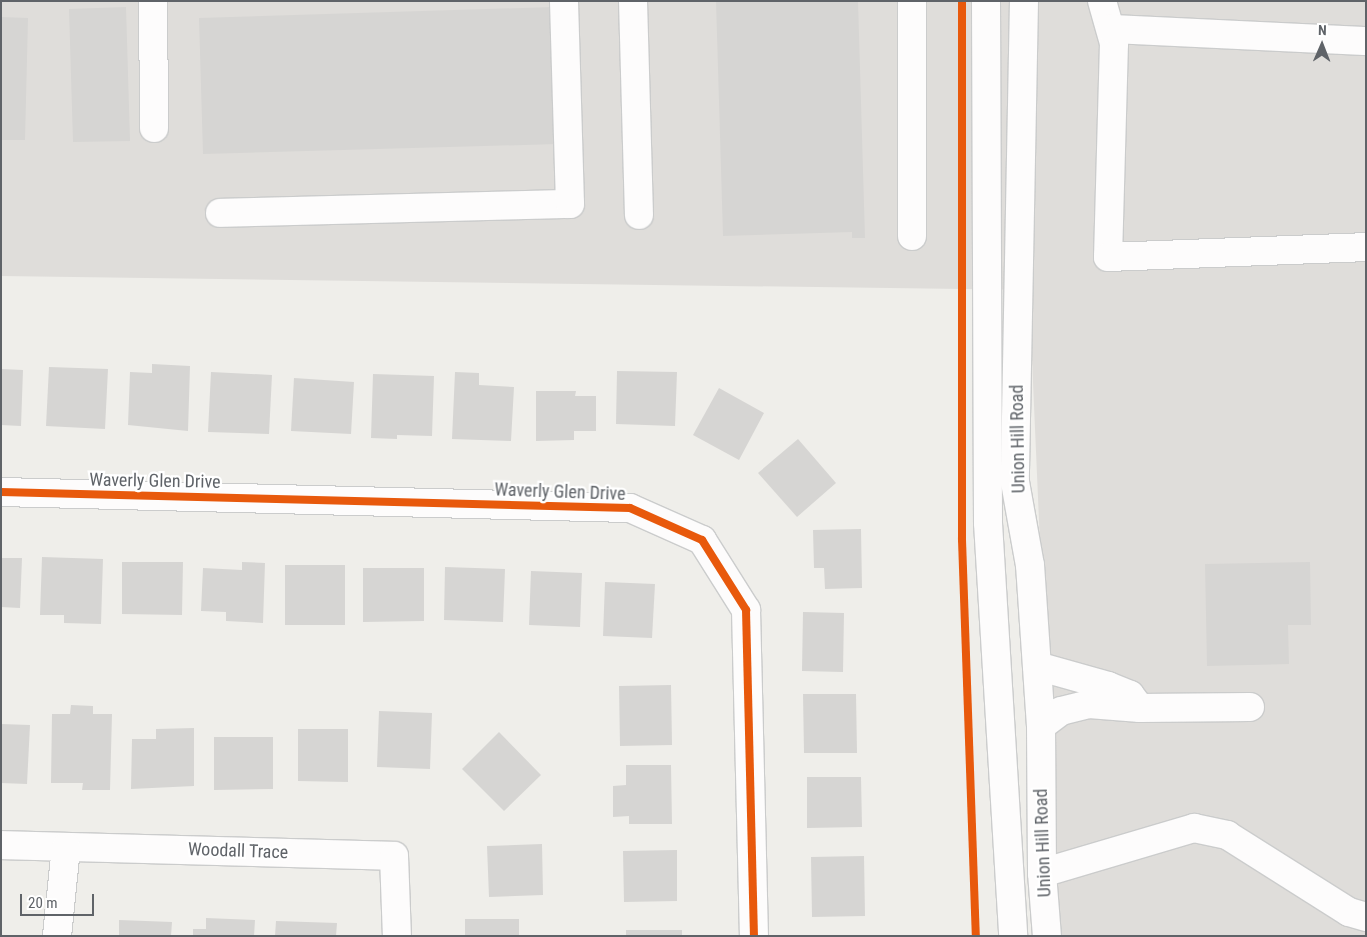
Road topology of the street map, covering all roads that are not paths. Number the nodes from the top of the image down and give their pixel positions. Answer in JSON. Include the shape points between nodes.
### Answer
{"nodes":[{"id":1,"x":153,"y":1,"type":"edge"},
{"id":2,"x":564,"y":1,"type":"edge"},
{"id":3,"x":633,"y":1,"type":"edge"},
{"id":4,"x":912,"y":1,"type":"edge"},
{"id":5,"x":986,"y":1,"type":"edge"},
{"id":6,"x":1024,"y":1,"type":"edge"},
{"id":7,"x":1102,"y":1,"type":"edge"},
{"id":8,"x":1110,"y":29,"type":"junction"},
{"id":9,"x":1366,"y":41,"type":"edge"},
{"id":10,"x":154,"y":128,"type":"dead end"},
{"id":11,"x":220,"y":213,"type":"dead end"},
{"id":12,"x":640,"y":215,"type":"dead end"},
{"id":13,"x":912,"y":236,"type":"dead end"},
{"id":14,"x":1366,"y":247,"type":"edge"},
{"id":15,"x":1,"y":492,"type":"edge"},
{"id":16,"x":1037,"y":666,"type":"junction"},
{"id":17,"x":1250,"y":707,"type":"dead end"},
{"id":18,"x":1140,"y":708,"type":"junction"},
{"id":19,"x":1041,"y":726,"type":"junction"},
{"id":20,"x":1,"y":845,"type":"edge"},
{"id":21,"x":66,"y":847,"type":"junction"},
{"id":22,"x":1042,"y":873,"type":"junction"},
{"id":23,"x":1366,"y":916,"type":"edge"},
{"id":24,"x":57,"y":936,"type":"edge"},
{"id":25,"x":397,"y":936,"type":"edge"},
{"id":26,"x":754,"y":936,"type":"edge"},
{"id":27,"x":1013,"y":936,"type":"edge"},
{"id":28,"x":1047,"y":936,"type":"edge"}],
"edges":[{"from":1,"to":10,"type":"street"},
{"from":2,"to":11,"type":"street","via":[[570,204]]},
{"from":3,"to":12,"type":"street"},
{"from":4,"to":13,"type":"street"},
{"from":5,"to":27,"type":"street","name":"Union Hill Road","via":[[988,523]]},
{"from":6,"to":16,"type":"street","name":"Union Hill Road","via":[[1015,482],[1030,565]]},
{"from":7,"to":8,"type":"street"},
{"from":8,"to":9,"type":"street"},
{"from":8,"to":14,"type":"street","via":[[1114,43],[1114,91],[1108,256]]},
{"from":15,"to":26,"type":"street","name":"Waverly Glen Drive","via":[[630,508],[702,540],[746,610]]},
{"from":16,"to":18,"type":"street","via":[[1108,686],[1130,695]]},
{"from":16,"to":19,"type":"street","name":"Union Hill Road"},
{"from":17,"to":18,"type":"street"},
{"from":18,"to":19,"type":"street","via":[[1089,704],[1061,711]]},
{"from":19,"to":22,"type":"street","name":"Union Hill Road"},
{"from":20,"to":21,"type":"street","name":"Woodall Trace"},
{"from":21,"to":24,"type":"street"},
{"from":21,"to":25,"type":"street","name":"Woodall Trace","via":[[394,856]]},
{"from":22,"to":23,"type":"street","via":[[1194,828],[1227,836],[1349,912]]},
{"from":22,"to":28,"type":"street","name":"Union Hill Road"}]}
